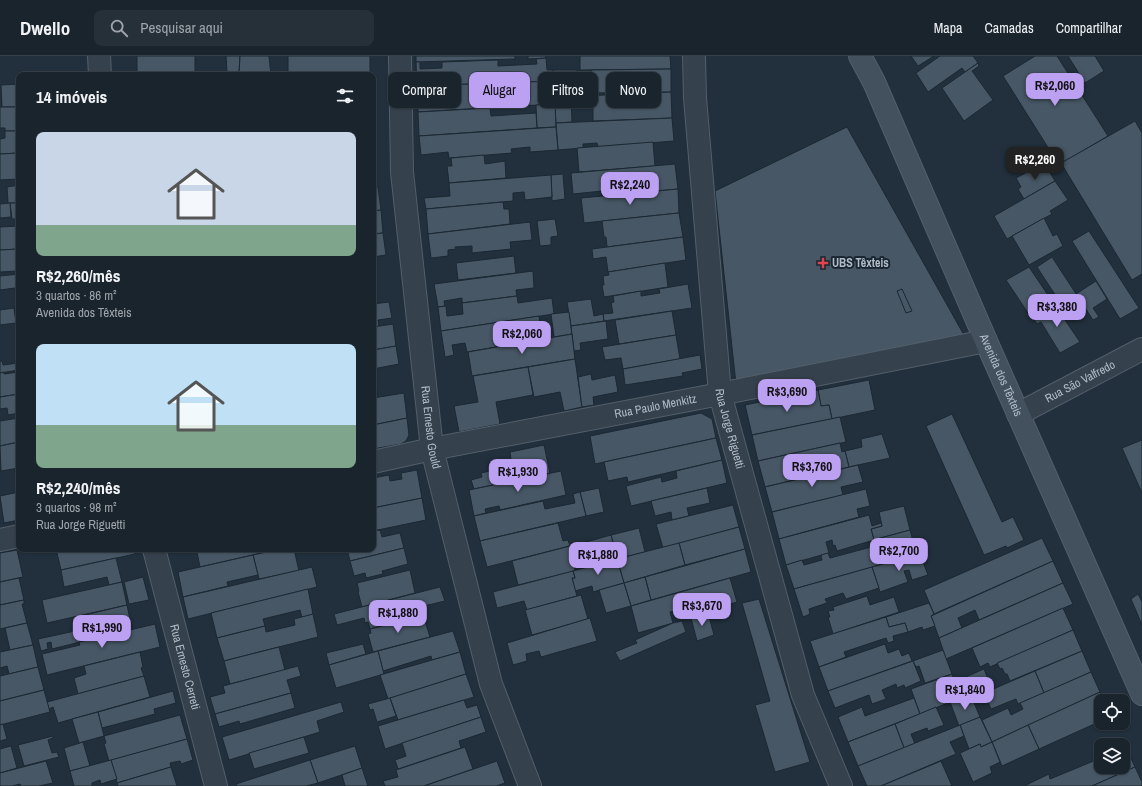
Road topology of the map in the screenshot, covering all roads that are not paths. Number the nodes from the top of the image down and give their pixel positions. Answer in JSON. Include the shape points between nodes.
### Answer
{"nodes":[{"id":1,"x":99,"y":56,"type":"edge"},
{"id":2,"x":400,"y":56,"type":"edge"},
{"id":3,"x":694,"y":56,"type":"edge"},
{"id":4,"x":860,"y":56,"type":"edge"},
{"id":5,"x":100,"y":72,"type":"edge"},
{"id":6,"x":986,"y":341,"type":"junction"},
{"id":7,"x":1142,"y":349,"type":"edge"},
{"id":8,"x":720,"y":394,"type":"junction"},
{"id":9,"x":1018,"y":414,"type":"junction"},
{"id":10,"x":432,"y":449,"type":"junction"},
{"id":11,"x":376,"y":461,"type":"edge"},
{"id":12,"x":16,"y":537,"type":"edge"},
{"id":13,"x":0,"y":540,"type":"edge"},
{"id":14,"x":155,"y":552,"type":"edge"},
{"id":15,"x":1142,"y":694,"type":"edge"},
{"id":16,"x":216,"y":786,"type":"edge"},
{"id":17,"x":530,"y":786,"type":"edge"},
{"id":18,"x":841,"y":786,"type":"edge"}],
"edges":[{"from":1,"to":5,"type":"street"},
{"from":2,"to":10,"type":"street","name":"Rua Ernesto Gould","via":[[402,172]]},
{"from":3,"to":8,"type":"street","name":"Rua Jorge Riguetti","via":[[694,98]]},
{"from":4,"to":6,"type":"main road","name":"Avenida dos Têxteis","via":[[874,82]]},
{"from":6,"to":8,"type":"street","name":"Rua Paulo Menkitz"},
{"from":6,"to":9,"type":"main road","name":"Avenida dos Têxteis"},
{"from":7,"to":9,"type":"street","name":"Rua São Valfredo"},
{"from":8,"to":10,"type":"street","name":"Rua Paulo Menkitz"},
{"from":8,"to":18,"type":"street","name":"Rua Jorge Riguetti","via":[[803,695]]},
{"from":9,"to":15,"type":"main road","name":"Avenida dos Têxteis"},
{"from":10,"to":11,"type":"street","name":"Rua Paulo Menkitz"},
{"from":10,"to":17,"type":"street","name":"Rua Ernesto Gould","via":[[491,684]]},
{"from":12,"to":13,"type":"street"},
{"from":14,"to":16,"type":"street","name":"Rua Ernesto Cerreti"}]}
